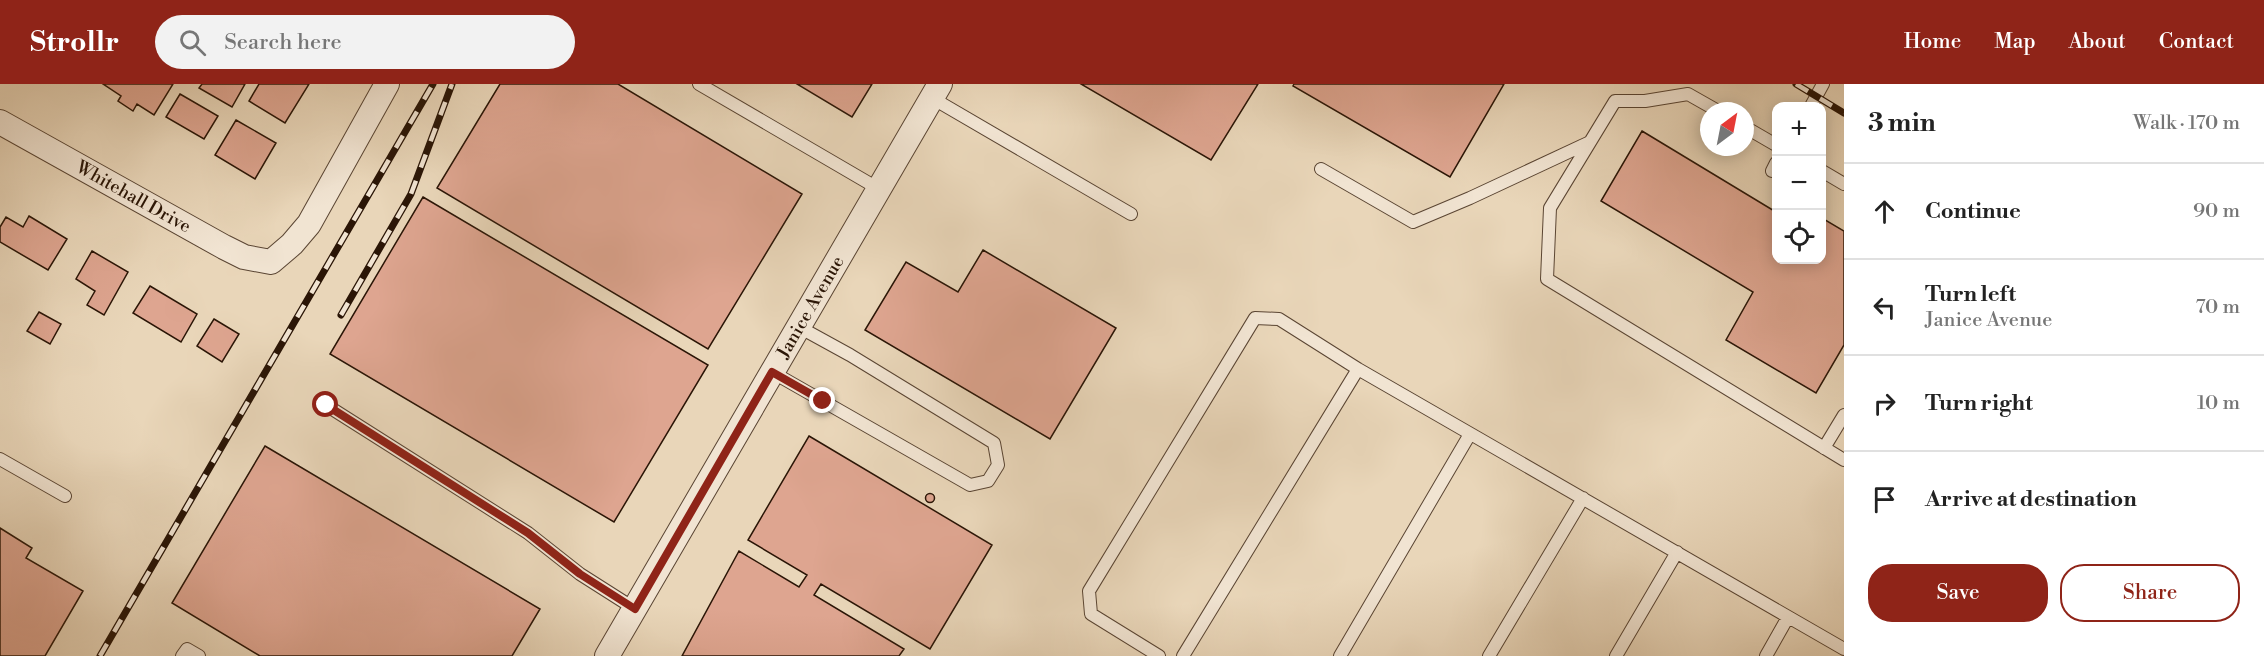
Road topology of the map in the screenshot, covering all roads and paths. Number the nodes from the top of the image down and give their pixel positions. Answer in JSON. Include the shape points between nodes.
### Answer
{"nodes":[{"id":1,"x":387,"y":84,"type":"edge"},
{"id":2,"x":699,"y":84,"type":"edge"},
{"id":3,"x":1823,"y":84,"type":"edge"},
{"id":4,"x":936,"y":91,"type":"edge"},
{"id":5,"x":1702,"y":102,"type":"edge"},
{"id":6,"x":1813,"y":102,"type":"edge"},
{"id":7,"x":0,"y":122,"type":"edge"},
{"id":8,"x":1754,"y":132,"type":"edge"},
{"id":9,"x":1590,"y":142,"type":"junction"},
{"id":10,"x":1772,"y":143,"type":"edge"},
{"id":11,"x":1321,"y":169,"type":"dead end"},
{"id":12,"x":1826,"y":174,"type":"edge"},
{"id":13,"x":1844,"y":184,"type":"edge"},
{"id":14,"x":879,"y":189,"type":"junction"},
{"id":15,"x":1131,"y":214,"type":"dead end"},
{"id":16,"x":799,"y":327,"type":"junction"},
{"id":17,"x":1358,"y":369,"type":"junction"},
{"id":18,"x":772,"y":372,"type":"junction"},
{"id":19,"x":326,"y":405,"type":"dead end"},
{"id":20,"x":1844,"y":415,"type":"edge"},
{"id":21,"x":1470,"y":434,"type":"junction"},
{"id":22,"x":1824,"y":448,"type":"junction"},
{"id":23,"x":0,"y":459,"type":"edge"},
{"id":24,"x":1844,"y":460,"type":"edge"},
{"id":25,"x":65,"y":496,"type":"dead end"},
{"id":26,"x":1583,"y":498,"type":"junction"},
{"id":27,"x":1677,"y":552,"type":"junction"},
{"id":28,"x":635,"y":609,"type":"junction"},
{"id":29,"x":1788,"y":617,"type":"junction"},
{"id":30,"x":1844,"y":649,"type":"edge"},
{"id":31,"x":182,"y":656,"type":"edge"},
{"id":32,"x":199,"y":656,"type":"edge"},
{"id":33,"x":607,"y":656,"type":"edge"},
{"id":34,"x":1159,"y":656,"type":"edge"},
{"id":35,"x":1184,"y":656,"type":"edge"},
{"id":36,"x":1340,"y":656,"type":"edge"},
{"id":37,"x":1489,"y":656,"type":"edge"},
{"id":38,"x":1616,"y":656,"type":"edge"},
{"id":39,"x":1766,"y":656,"type":"edge"}],
"edges":[{"from":1,"to":7,"type":"street","name":"Whitehall Drive","via":[[309,224],[272,262],[244,257],[224,247]]},
{"from":2,"to":14,"type":"lane"},
{"from":3,"to":6,"type":"lane"},
{"from":4,"to":14,"type":"street","name":"Janice Avenue"},
{"from":4,"to":15,"type":"lane"},
{"from":5,"to":9,"type":"lane","via":[[1688,94],[1645,102],[1615,101]]},
{"from":8,"to":10,"type":"lane"},
{"from":9,"to":11,"type":"lane","via":[[1413,222]]},
{"from":9,"to":22,"type":"lane","via":[[1551,208],[1547,279]]},
{"from":12,"to":13,"type":"lane"},
{"from":14,"to":16,"type":"street","name":"Janice Avenue"},
{"from":16,"to":18,"type":"street","name":"Janice Avenue"},
{"from":16,"to":18,"type":"lane","via":[[993,443],[998,465],[988,480],[970,485]]},
{"from":17,"to":21,"type":"lane"},
{"from":17,"to":34,"type":"lane","via":[[1279,319],[1255,318],[1089,591],[1090,614]]},
{"from":17,"to":35,"type":"lane"},
{"from":18,"to":28,"type":"street","name":"Janice Avenue"},
{"from":19,"to":28,"type":"lane","via":[[528,533],[580,574]]},
{"from":20,"to":22,"type":"lane"},
{"from":21,"to":26,"type":"lane"},
{"from":21,"to":36,"type":"lane"},
{"from":22,"to":24,"type":"lane"},
{"from":23,"to":25,"type":"lane"},
{"from":26,"to":27,"type":"lane"},
{"from":26,"to":37,"type":"lane"},
{"from":27,"to":29,"type":"lane"},
{"from":27,"to":38,"type":"lane"},
{"from":28,"to":33,"type":"street","name":"Janice Avenue"},
{"from":29,"to":30,"type":"lane"},
{"from":29,"to":39,"type":"lane"},
{"from":31,"to":32,"type":"lane","via":[[187,649]]}]}
